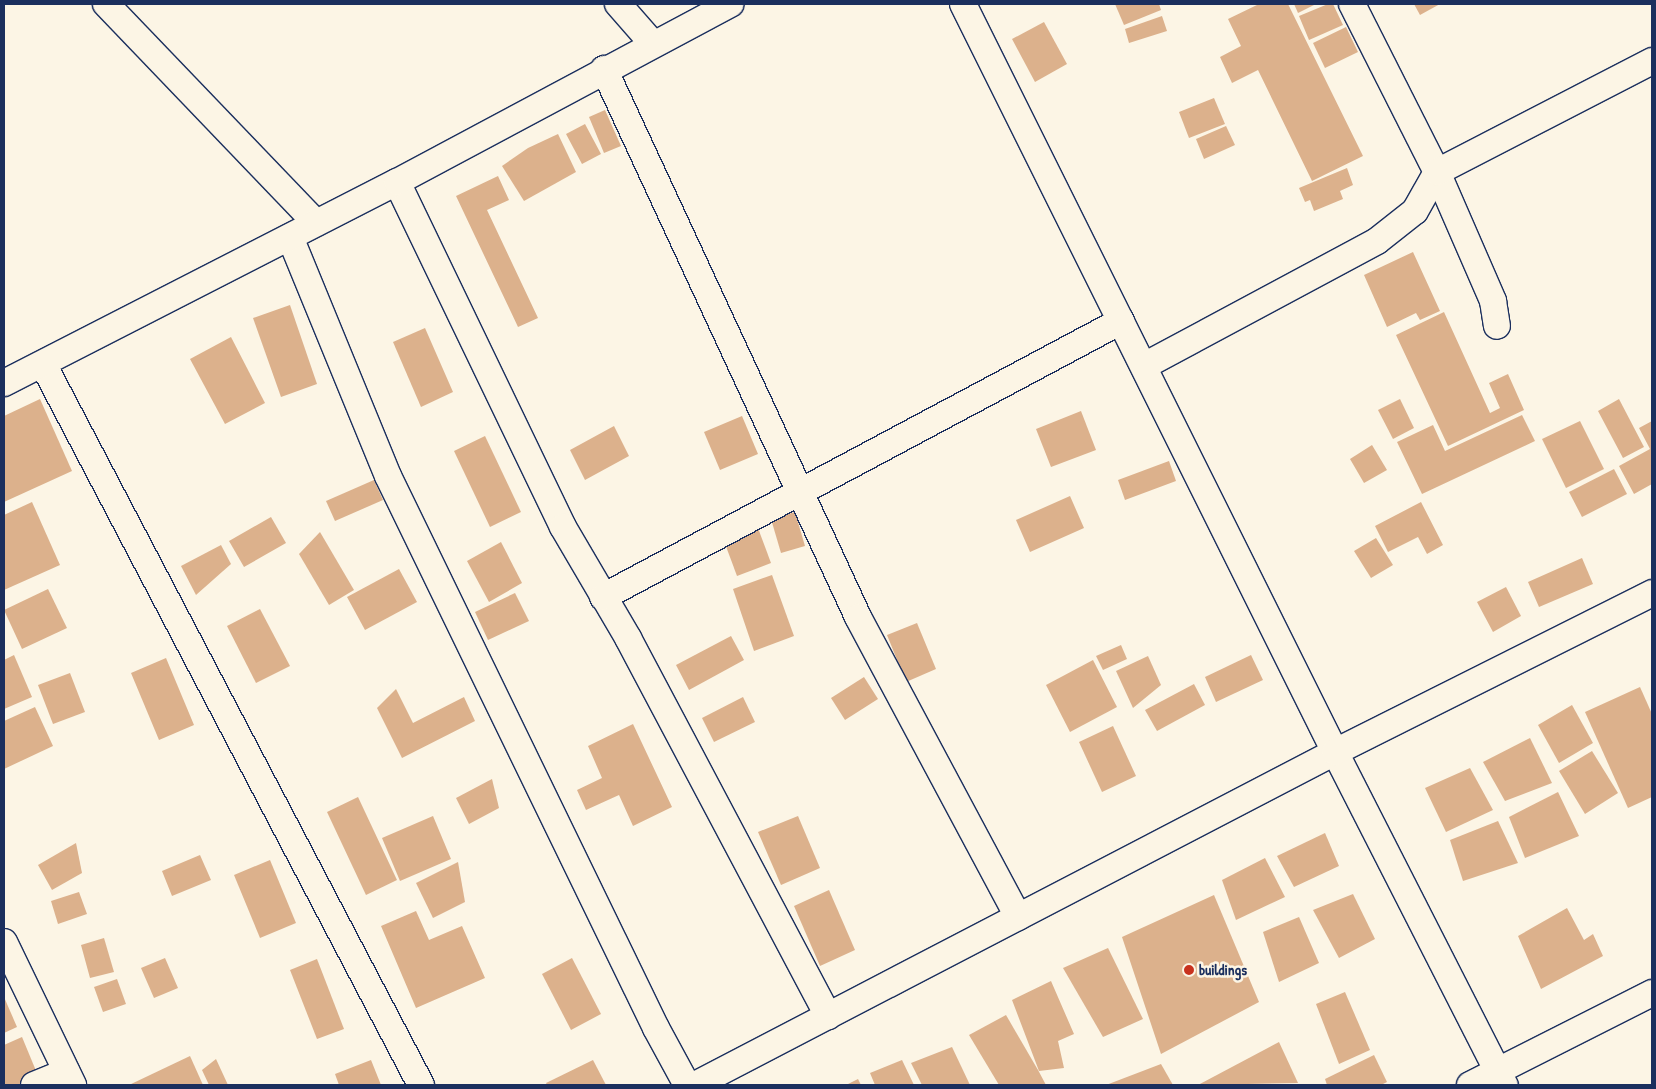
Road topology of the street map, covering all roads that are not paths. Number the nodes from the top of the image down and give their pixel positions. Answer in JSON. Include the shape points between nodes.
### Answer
{"nodes":[{"id":1,"x":106,"y":4,"type":"edge"},
{"id":2,"x":618,"y":4,"type":"edge"},
{"id":3,"x":730,"y":4,"type":"edge"},
{"id":4,"x":962,"y":4,"type":"edge"},
{"id":5,"x":1352,"y":4,"type":"edge"},
{"id":6,"x":653,"y":44,"type":"junction"},
{"id":7,"x":1652,"y":61,"type":"edge"},
{"id":8,"x":604,"y":69,"type":"junction"},
{"id":9,"x":1437,"y":172,"type":"junction"},
{"id":10,"x":397,"y":182,"type":"junction"},
{"id":11,"x":316,"y":223,"type":"junction"},
{"id":12,"x":290,"y":237,"type":"junction"},
{"id":13,"x":1121,"y":320,"type":"junction"},
{"id":14,"x":1497,"y":326,"type":"dead end"},
{"id":15,"x":43,"y":364,"type":"junction"},
{"id":16,"x":1144,"y":366,"type":"junction"},
{"id":17,"x":4,"y":384,"type":"edge"},
{"id":18,"x":798,"y":493,"type":"junction"},
{"id":19,"x":1652,"y":593,"type":"edge"},
{"id":20,"x":603,"y":597,"type":"junction"},
{"id":21,"x":1335,"y":752,"type":"junction"},
{"id":22,"x":1018,"y":917,"type":"junction"},
{"id":23,"x":4,"y":942,"type":"edge"},
{"id":24,"x":1652,"y":993,"type":"edge"},
{"id":25,"x":828,"y":1016,"type":"junction"},
{"id":26,"x":69,"y":1078,"type":"edge"},
{"id":27,"x":1501,"y":1078,"type":"edge"},
{"id":28,"x":702,"y":1083,"type":"edge"},
{"id":29,"x":34,"y":1085,"type":"edge"},
{"id":30,"x":421,"y":1085,"type":"edge"},
{"id":31,"x":1470,"y":1085,"type":"edge"}],
"edges":[{"from":1,"to":11,"type":"street"},
{"from":2,"to":6,"type":"street"},
{"from":3,"to":6,"type":"street"},
{"from":4,"to":13,"type":"street"},
{"from":5,"to":9,"type":"street"},
{"from":6,"to":8,"type":"street"},
{"from":7,"to":9,"type":"street"},
{"from":8,"to":10,"type":"street"},
{"from":8,"to":18,"type":"street"},
{"from":9,"to":14,"type":"street","via":[[1493,301]]},
{"from":9,"to":16,"type":"street","via":[[1415,211],[1377,241]]},
{"from":10,"to":11,"type":"street"},
{"from":10,"to":20,"type":"street","via":[[563,527]]},
{"from":11,"to":12,"type":"street"},
{"from":12,"to":15,"type":"street"},
{"from":12,"to":28,"type":"street","via":[[388,476],[652,1020]]},
{"from":13,"to":16,"type":"street"},
{"from":13,"to":18,"type":"street"},
{"from":15,"to":17,"type":"street"},
{"from":15,"to":30,"type":"street"},
{"from":16,"to":21,"type":"street"},
{"from":18,"to":20,"type":"street"},
{"from":18,"to":22,"type":"street","via":[[862,625]]},
{"from":19,"to":21,"type":"street"},
{"from":20,"to":25,"type":"street","via":[[628,638]]},
{"from":21,"to":22,"type":"street"},
{"from":21,"to":27,"type":"street"},
{"from":22,"to":25,"type":"street"},
{"from":23,"to":26,"type":"street"},
{"from":24,"to":27,"type":"street"},
{"from":25,"to":28,"type":"street"},
{"from":26,"to":29,"type":"street"},
{"from":27,"to":31,"type":"street"}]}
